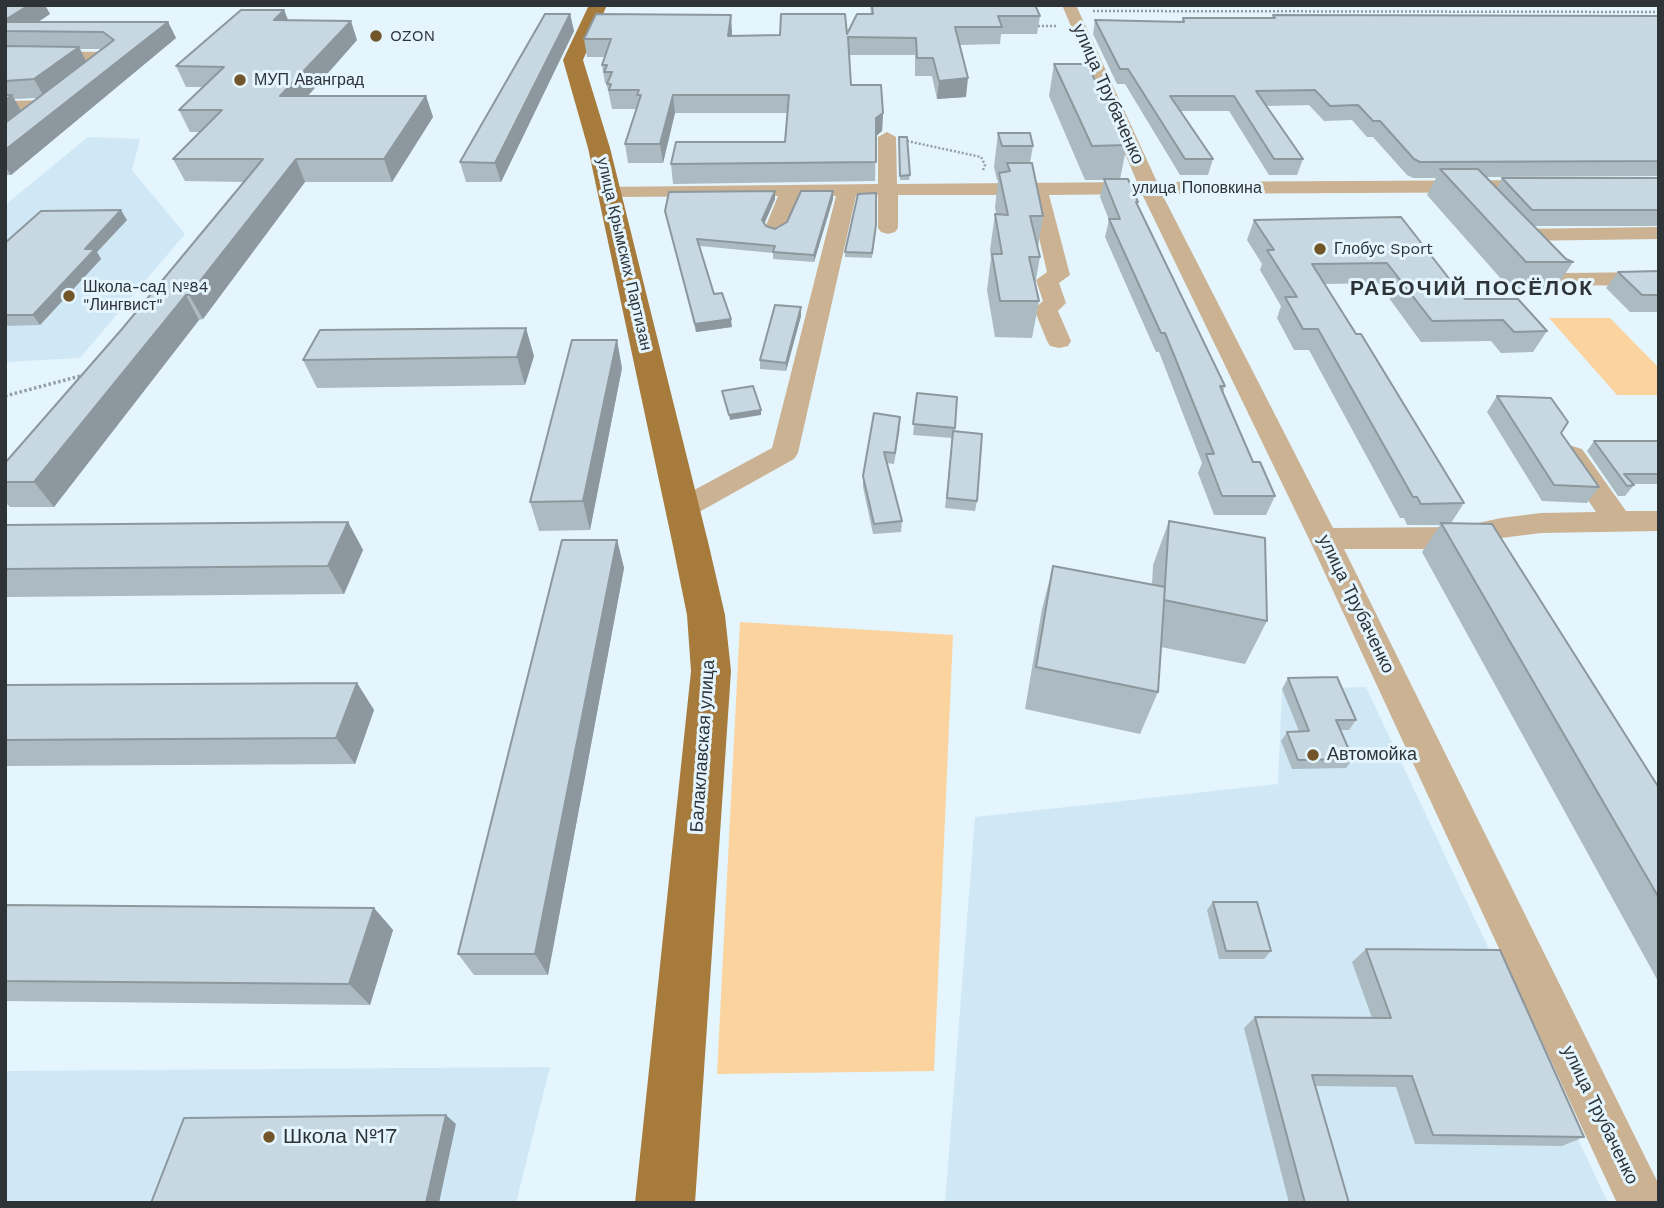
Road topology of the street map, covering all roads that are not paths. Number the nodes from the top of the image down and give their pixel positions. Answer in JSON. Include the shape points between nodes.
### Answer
{"nodes":[{"id":1,"x":597,"y":5,"type":"edge"},
{"id":2,"x":1075,"y":14,"type":"edge"},
{"id":3,"x":5,"y":57,"type":"edge"},
{"id":4,"x":80,"y":81,"type":"edge"},
{"id":5,"x":5,"y":106,"type":"edge"},
{"id":6,"x":27,"y":122,"type":"edge"},
{"id":7,"x":887,"y":137,"type":"road end"},
{"id":8,"x":1471,"y":186,"type":"junction"},
{"id":9,"x":1565,"y":186,"type":"edge"},
{"id":10,"x":1149,"y":188,"type":"junction"},
{"id":11,"x":1038,"y":189,"type":"junction"},
{"id":12,"x":791,"y":190,"type":"junction"},
{"id":13,"x":847,"y":190,"type":"junction"},
{"id":14,"x":887,"y":190,"type":"junction"},
{"id":15,"x":609,"y":191,"type":"junction"},
{"id":16,"x":775,"y":228,"type":"edge"},
{"id":17,"x":888,"y":228,"type":"dead end"},
{"id":18,"x":1659,"y":233,"type":"edge"},
{"id":19,"x":1517,"y":235,"type":"junction"},
{"id":20,"x":1659,"y":279,"type":"edge"},
{"id":21,"x":1059,"y":341,"type":"dead end"},
{"id":22,"x":1566,"y":447,"type":"edge"},
{"id":23,"x":682,"y":509,"type":"junction"},
{"id":24,"x":1617,"y":520,"type":"junction"},
{"id":25,"x":1659,"y":521,"type":"edge"},
{"id":26,"x":1324,"y":539,"type":"junction"},
{"id":27,"x":665,"y":1203,"type":"edge"},
{"id":28,"x":1642,"y":1203,"type":"edge"}],
"edges":[{"from":1,"to":15,"type":"main road","name":"улица Крымских Партизан","via":[[573,60]]},
{"from":2,"to":10,"type":"street","name":"улица Трубаченко"},
{"from":3,"to":4,"type":"street","via":[[112,57]]},
{"from":5,"to":6,"type":"street","via":[[54,101]]},
{"from":7,"to":14,"type":"street"},
{"from":8,"to":9,"type":"street","name":"улица Поповкина"},
{"from":8,"to":10,"type":"street","name":"улица Поповкина"},
{"from":8,"to":19,"type":"street"},
{"from":10,"to":11,"type":"street","name":"улица Поповкина"},
{"from":10,"to":26,"type":"street","name":"улица Трубаченко"},
{"from":11,"to":14,"type":"street","name":"улица Поповкина"},
{"from":11,"to":21,"type":"street","via":[[1059,275],[1047,281],[1055,303],[1046,309]]},
{"from":12,"to":13,"type":"street","name":"улица Поповкина"},
{"from":12,"to":15,"type":"street","name":"улица Поповкина"},
{"from":12,"to":16,"type":"street"},
{"from":13,"to":14,"type":"street","name":"улица Поповкина"},
{"from":13,"to":23,"type":"street","via":[[783,453]]},
{"from":14,"to":17,"type":"street"},
{"from":15,"to":23,"type":"main road","name":"улица Крымских Партизан"},
{"from":18,"to":19,"type":"street"},
{"from":19,"to":20,"type":"street","via":[[1559,280]]},
{"from":22,"to":24,"type":"street"},
{"from":23,"to":27,"type":"main road","name":"Балаклавская улица","via":[[706,615],[711,671]]},
{"from":24,"to":25,"type":"street"},
{"from":24,"to":26,"type":"street","via":[[1502,527],[1460,538]]},
{"from":26,"to":28,"type":"street","name":"улица Трубаченко"}]}
